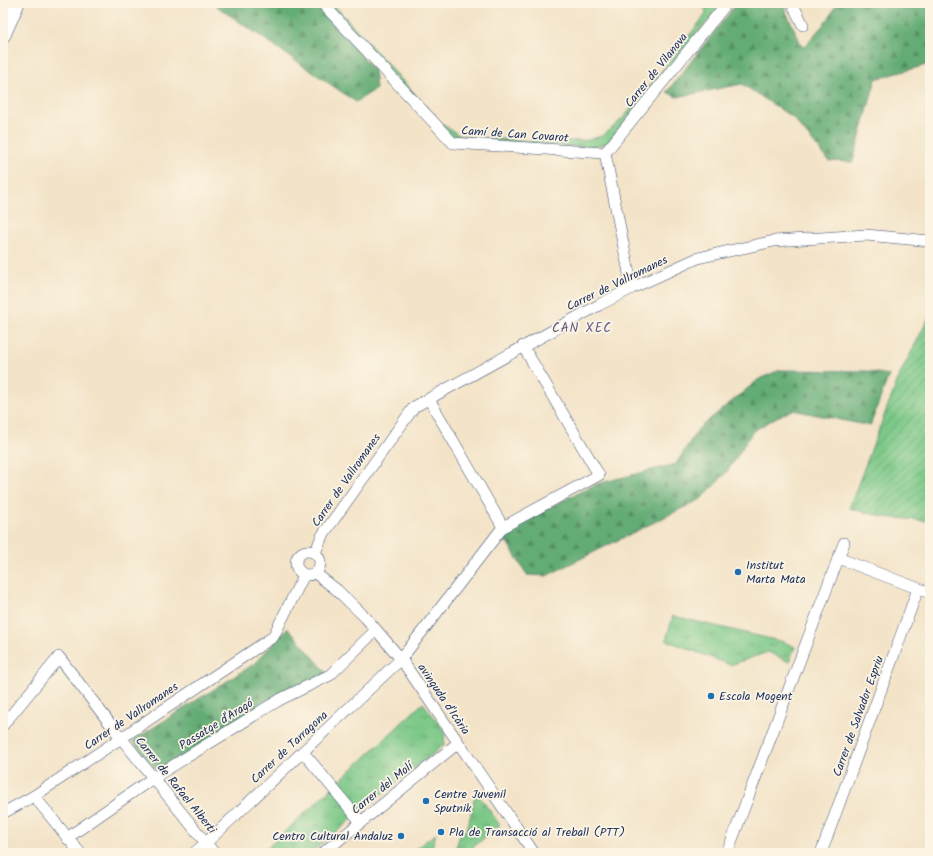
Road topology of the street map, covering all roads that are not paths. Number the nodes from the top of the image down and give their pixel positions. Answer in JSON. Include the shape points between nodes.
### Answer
{"nodes":[{"id":1,"x":17,"y":3,"type":"edge"},
{"id":2,"x":322,"y":3,"type":"edge"},
{"id":3,"x":727,"y":3,"type":"edge"},
{"id":4,"x":792,"y":3,"type":"edge"},
{"id":5,"x":804,"y":25,"type":"dead end"},
{"id":6,"x":3,"y":35,"type":"edge"},
{"id":7,"x":605,"y":153,"type":"junction"},
{"id":8,"x":930,"y":241,"type":"edge"},
{"id":9,"x":632,"y":288,"type":"junction"},
{"id":10,"x":523,"y":346,"type":"junction"},
{"id":11,"x":429,"y":399,"type":"junction"},
{"id":12,"x":503,"y":527,"type":"junction"},
{"id":13,"x":844,"y":543,"type":"dead end"},
{"id":14,"x":315,"y":553,"type":"junction"},
{"id":15,"x":838,"y":558,"type":"junction"},
{"id":16,"x":315,"y":573,"type":"junction"},
{"id":17,"x":304,"y":574,"type":"junction"},
{"id":18,"x":918,"y":589,"type":"junction"},
{"id":19,"x":930,"y":593,"type":"edge"},
{"id":20,"x":376,"y":630,"type":"junction"},
{"id":21,"x":401,"y":659,"type":"junction"},
{"id":22,"x":3,"y":725,"type":"edge"},
{"id":23,"x":121,"y":738,"type":"junction"},
{"id":24,"x":458,"y":743,"type":"junction"},
{"id":25,"x":303,"y":752,"type":"junction"},
{"id":26,"x":153,"y":778,"type":"junction"},
{"id":27,"x":34,"y":796,"type":"junction"},
{"id":28,"x":3,"y":813,"type":"edge"},
{"id":29,"x":361,"y":822,"type":"junction"},
{"id":30,"x":67,"y":838,"type":"junction"},
{"id":31,"x":206,"y":843,"type":"junction"},
{"id":32,"x":80,"y":853,"type":"edge"},
{"id":33,"x":194,"y":853,"type":"edge"},
{"id":34,"x":214,"y":853,"type":"edge"},
{"id":35,"x":323,"y":853,"type":"edge"},
{"id":36,"x":534,"y":853,"type":"edge"},
{"id":37,"x":727,"y":853,"type":"edge"},
{"id":38,"x":821,"y":853,"type":"edge"}],
"edges":[{"from":1,"to":6,"type":"street"},
{"from":2,"to":7,"type":"street","name":"Camí de Can Covarot","via":[[453,143]]},
{"from":3,"to":7,"type":"street","name":"Carrer de Vilanova"},
{"from":4,"to":5,"type":"street"},
{"from":7,"to":9,"type":"street"},
{"from":8,"to":9,"type":"street","name":"Carrer de Vallromanes","via":[[866,235],[774,241],[698,258]]},
{"from":9,"to":10,"type":"street","name":"Carrer de Vallromanes"},
{"from":10,"to":11,"type":"street","name":"Carrer de Vallromanes"},
{"from":10,"to":12,"type":"street","via":[[599,475]]},
{"from":11,"to":12,"type":"street"},
{"from":11,"to":14,"type":"street","name":"Carrer de Vallromanes","via":[[414,407],[322,536]]},
{"from":12,"to":21,"type":"street","name":"Carrer de Tarragona"},
{"from":13,"to":15,"type":"street"},
{"from":14,"to":16,"type":"street","via":[[321,563]]},
{"from":14,"to":17,"type":"street","via":[[307,551],[300,554],[296,566]]},
{"from":15,"to":18,"type":"street"},
{"from":15,"to":37,"type":"street"},
{"from":16,"to":17,"type":"street"},
{"from":16,"to":20,"type":"street","name":"avinguda d'Icària","via":[[337,590]]},
{"from":17,"to":23,"type":"street","name":"Carrer de Vallromanes","via":[[273,637]]},
{"from":18,"to":19,"type":"street"},
{"from":18,"to":38,"type":"street","name":"Carrer de Salvador Espriu"},
{"from":20,"to":21,"type":"street","name":"avinguda d'Icària"},
{"from":20,"to":26,"type":"street","name":"Passatge d'Aragó","via":[[330,675],[281,699]]},
{"from":21,"to":24,"type":"street","name":"avinguda d'Icària"},
{"from":21,"to":25,"type":"street","name":"Carrer de Tarragona"},
{"from":22,"to":23,"type":"street","name":"Carrer de Rafael Alberti","via":[[59,657]]},
{"from":23,"to":26,"type":"street","name":"Carrer de Rafael Alberti"},
{"from":23,"to":27,"type":"street","name":"Carrer de Vallromanes"},
{"from":24,"to":29,"type":"street","name":"Carrer del Molí"},
{"from":24,"to":36,"type":"street","name":"avinguda d'Icària"},
{"from":25,"to":29,"type":"street"},
{"from":25,"to":31,"type":"street","name":"Carrer de Tarragona"},
{"from":26,"to":30,"type":"street","name":"Passatge d'Aragó"},
{"from":26,"to":31,"type":"street","name":"Carrer de Rafael Alberti"},
{"from":27,"to":28,"type":"street","name":"Carrer de Vallromanes"},
{"from":27,"to":30,"type":"street"},
{"from":29,"to":35,"type":"street","name":"Carrer del Molí"},
{"from":30,"to":32,"type":"street"},
{"from":31,"to":33,"type":"street","name":"Carrer de Tarragona"},
{"from":31,"to":34,"type":"street","name":"Carrer de Rafael Alberti"}]}
